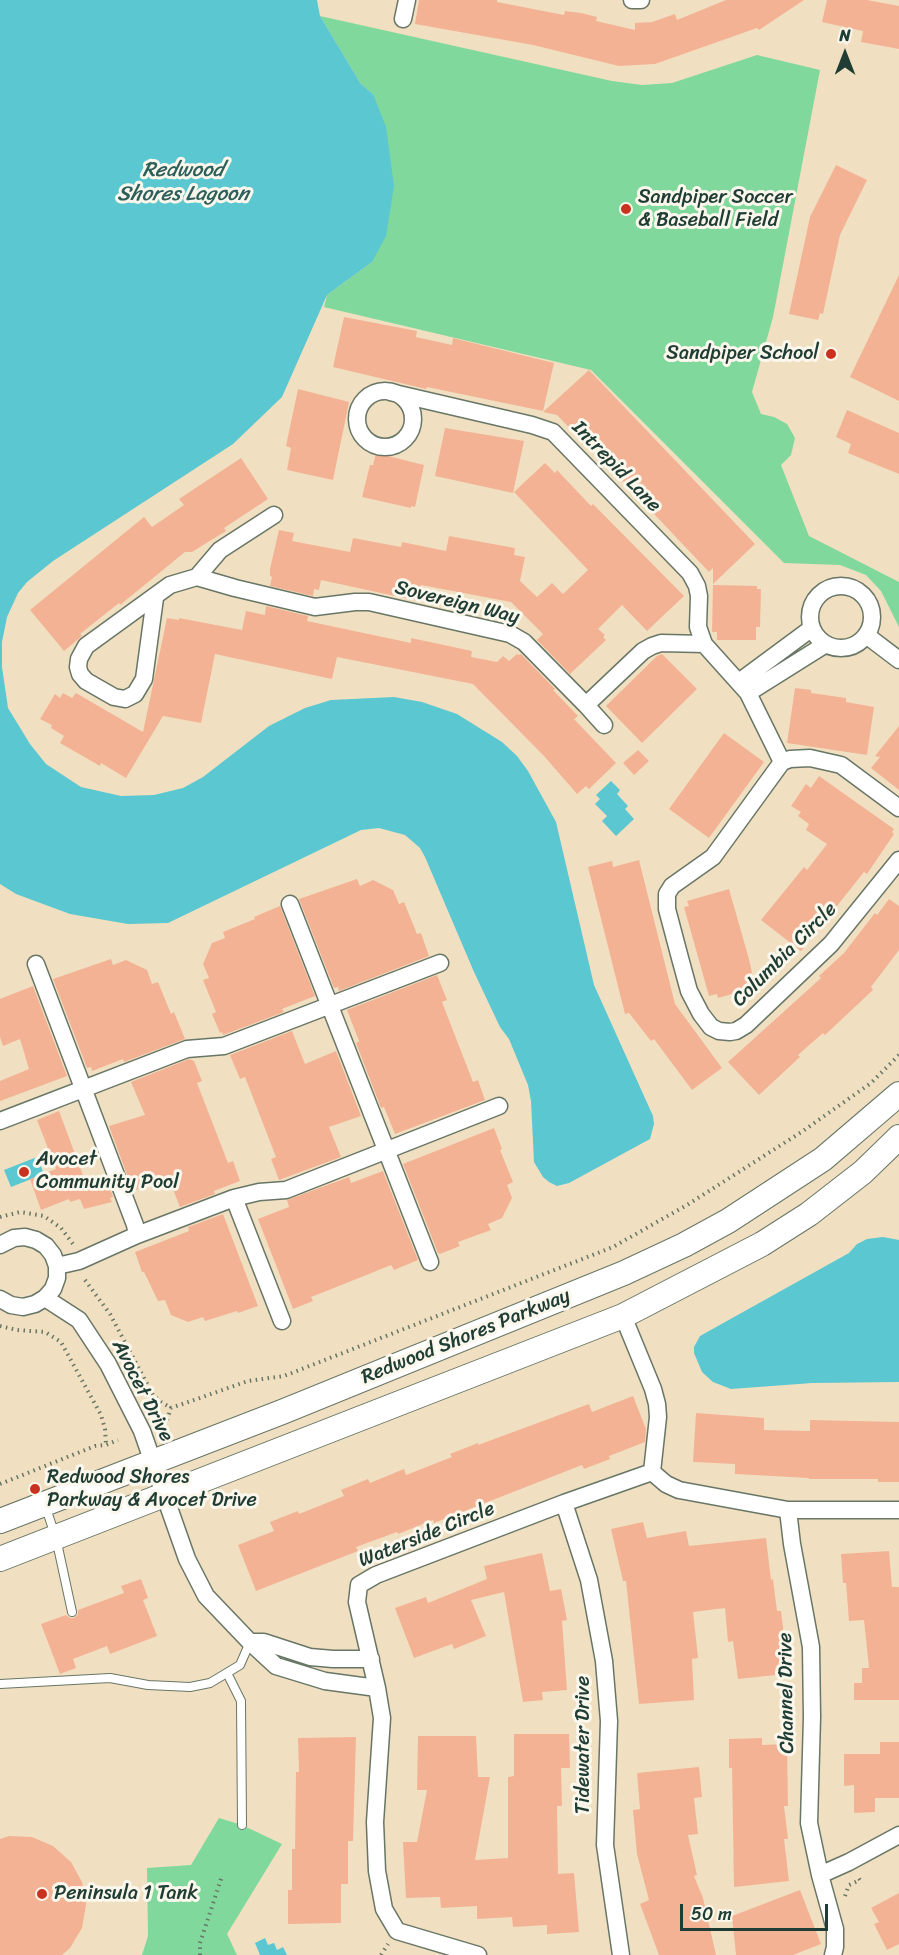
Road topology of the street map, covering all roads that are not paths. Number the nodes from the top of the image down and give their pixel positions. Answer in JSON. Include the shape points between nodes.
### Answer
{"nodes":[{"id":1,"x":407,"y":0,"type":"edge"},
{"id":2,"x":632,"y":0,"type":"edge"},
{"id":3,"x":641,"y":0,"type":"edge"},
{"id":4,"x":402,"y":19,"type":"dead end"},
{"id":5,"x":390,"y":392,"type":"dead end"},
{"id":6,"x":274,"y":515,"type":"dead end"},
{"id":7,"x":197,"y":577,"type":"junction"},
{"id":8,"x":155,"y":598,"type":"junction"},
{"id":9,"x":812,"y":628,"type":"junction"},
{"id":10,"x":867,"y":635,"type":"junction"},
{"id":11,"x":704,"y":644,"type":"junction"},
{"id":12,"x":826,"y":644,"type":"junction"},
{"id":13,"x":899,"y":660,"type":"edge"},
{"id":14,"x":744,"y":688,"type":"junction"},
{"id":15,"x":586,"y":705,"type":"junction"},
{"id":16,"x":604,"y":725,"type":"dead end"},
{"id":17,"x":782,"y":762,"type":"junction"},
{"id":18,"x":899,"y":808,"type":"edge"},
{"id":19,"x":899,"y":860,"type":"edge"},
{"id":20,"x":290,"y":904,"type":"dead end"},
{"id":21,"x":440,"y":963,"type":"dead end"},
{"id":22,"x":36,"y":964,"type":"dead end"},
{"id":23,"x":330,"y":1006,"type":"junction"},
{"id":24,"x":84,"y":1089,"type":"junction"},
{"id":25,"x":899,"y":1094,"type":"edge"},
{"id":26,"x":499,"y":1106,"type":"dead end"},
{"id":27,"x":0,"y":1121,"type":"edge"},
{"id":28,"x":899,"y":1137,"type":"edge"},
{"id":29,"x":386,"y":1150,"type":"junction"},
{"id":30,"x":234,"y":1198,"type":"junction"},
{"id":31,"x":137,"y":1235,"type":"junction"},
{"id":32,"x":0,"y":1245,"type":"edge"},
{"id":33,"x":430,"y":1262,"type":"dead end"},
{"id":34,"x":57,"y":1266,"type":"junction"},
{"id":35,"x":0,"y":1299,"type":"edge"},
{"id":36,"x":45,"y":1299,"type":"junction"},
{"id":37,"x":623,"y":1316,"type":"junction"},
{"id":38,"x":282,"y":1321,"type":"dead end"},
{"id":39,"x":154,"y":1463,"type":"junction"},
{"id":40,"x":652,"y":1472,"type":"junction"},
{"id":41,"x":166,"y":1494,"type":"junction"},
{"id":42,"x":564,"y":1503,"type":"junction"},
{"id":43,"x":45,"y":1504,"type":"junction"},
{"id":44,"x":789,"y":1510,"type":"junction"},
{"id":45,"x":899,"y":1510,"type":"edge"},
{"id":46,"x":0,"y":1521,"type":"edge"},
{"id":47,"x":56,"y":1538,"type":"junction"},
{"id":48,"x":0,"y":1559,"type":"edge"},
{"id":49,"x":72,"y":1612,"type":"dead end"},
{"id":50,"x":250,"y":1642,"type":"junction"},
{"id":51,"x":371,"y":1659,"type":"junction"},
{"id":52,"x":227,"y":1673,"type":"junction"},
{"id":53,"x":0,"y":1684,"type":"edge"},
{"id":54,"x":377,"y":1688,"type":"junction"},
{"id":55,"x":242,"y":1825,"type":"dead end"},
{"id":56,"x":899,"y":1835,"type":"edge"},
{"id":57,"x":820,"y":1875,"type":"junction"},
{"id":58,"x":477,"y":1955,"type":"edge"},
{"id":59,"x":621,"y":1955,"type":"edge"},
{"id":60,"x":833,"y":1955,"type":"edge"}],
"edges":[{"from":1,"to":4,"type":"street"},
{"from":2,"to":3,"type":"street"},
{"from":5,"to":11,"type":"street","name":"Intrepid Lane","via":[[553,432],[690,573],[699,596],[698,631]]},
{"from":6,"to":7,"type":"street","via":[[220,550]]},
{"from":7,"to":8,"type":"street","via":[[170,585]]},
{"from":7,"to":15,"type":"street","name":"Sovereign Way","via":[[315,607],[369,602],[510,634],[524,642]]},
{"from":8,"to":8,"type":"street","via":[[144,679],[135,694],[124,699],[95,687],[80,674],[82,651]]},
{"from":9,"to":10,"type":"street","via":[[815,601],[821,593],[840,586],[860,592],[867,600],[872,619]]},
{"from":9,"to":12,"type":"street"},
{"from":9,"to":14,"type":"street"},
{"from":10,"to":12,"type":"street","via":[[847,648]]},
{"from":10,"to":13,"type":"street"},
{"from":11,"to":14,"type":"street"},
{"from":11,"to":15,"type":"street","via":[[652,646]]},
{"from":12,"to":14,"type":"street"},
{"from":14,"to":17,"type":"street"},
{"from":15,"to":16,"type":"street","name":"Sovereign Way"},
{"from":17,"to":18,"type":"street","via":[[805,757],[842,765]]},
{"from":17,"to":19,"type":"street","name":"Columbia Circle","via":[[713,857],[674,884],[667,894],[667,909],[689,991],[711,1027],[736,1032],[746,1025],[831,945]]},
{"from":20,"to":23,"type":"street"},
{"from":21,"to":23,"type":"street"},
{"from":22,"to":24,"type":"street"},
{"from":23,"to":24,"type":"street","via":[[224,1046],[187,1049]]},
{"from":23,"to":29,"type":"street"},
{"from":24,"to":27,"type":"street"},
{"from":24,"to":31,"type":"street"},
{"from":25,"to":39,"type":"main road","name":"Redwood Shores Parkway","via":[[823,1159],[684,1245],[624,1273]]},
{"from":26,"to":29,"type":"street"},
{"from":28,"to":37,"type":"main road","name":"Redwood Shores Parkway","via":[[809,1214],[762,1244]]},
{"from":29,"to":30,"type":"street","via":[[286,1190]]},
{"from":29,"to":33,"type":"street"},
{"from":30,"to":31,"type":"street"},
{"from":30,"to":38,"type":"street"},
{"from":31,"to":34,"type":"street","via":[[79,1261]]},
{"from":32,"to":34,"type":"street","via":[[14,1238],[36,1240],[46,1246]]},
{"from":34,"to":36,"type":"street","via":[[53,1289]]},
{"from":35,"to":36,"type":"street","via":[[23,1307]]},
{"from":36,"to":39,"type":"street","name":"Avocet Drive","via":[[79,1320],[108,1364]]},
{"from":37,"to":40,"type":"street","via":[[657,1404]]},
{"from":37,"to":41,"type":"main road","name":"Redwood Shores Parkway"},
{"from":39,"to":41,"type":"street","name":"Avocet Drive"},
{"from":39,"to":43,"type":"main road","name":"Redwood Shores Parkway"},
{"from":40,"to":42,"type":"street","name":"Waterside Circle"},
{"from":40,"to":44,"type":"street","via":[[679,1490]]},
{"from":41,"to":47,"type":"main road","name":"Redwood Shores Parkway"},
{"from":41,"to":50,"type":"street","name":"Avocet Drive","via":[[187,1559],[207,1596]]},
{"from":42,"to":51,"type":"street","name":"Waterside Circle","via":[[364,1580],[359,1585],[357,1602]]},
{"from":42,"to":59,"type":"street","name":"Tidewater Drive","via":[[589,1580],[604,1661],[609,1721],[605,1845]]},
{"from":43,"to":46,"type":"main road","name":"Redwood Shores Parkway"},
{"from":43,"to":47,"type":"lane"},
{"from":44,"to":45,"type":"street"},
{"from":44,"to":57,"type":"street","name":"Channel Drive","via":[[811,1647],[809,1823]]},
{"from":47,"to":48,"type":"main road","name":"Redwood Shores Parkway"},
{"from":47,"to":49,"type":"lane"},
{"from":50,"to":51,"type":"street","via":[[264,1642],[309,1657]]},
{"from":50,"to":52,"type":"lane","via":[[240,1665]]},
{"from":50,"to":54,"type":"street","name":"Avocet Drive","via":[[276,1666],[298,1674]]},
{"from":51,"to":54,"type":"street","name":"Waterside Circle"},
{"from":52,"to":53,"type":"lane","via":[[210,1683],[170,1688],[110,1678]]},
{"from":52,"to":55,"type":"lane","via":[[241,1701]]},
{"from":54,"to":58,"type":"street","name":"Waterside Circle","via":[[382,1718],[375,1822],[377,1871],[384,1909],[397,1931]]},
{"from":56,"to":57,"type":"street"},
{"from":57,"to":60,"type":"street","via":[[835,1929]]}]}
